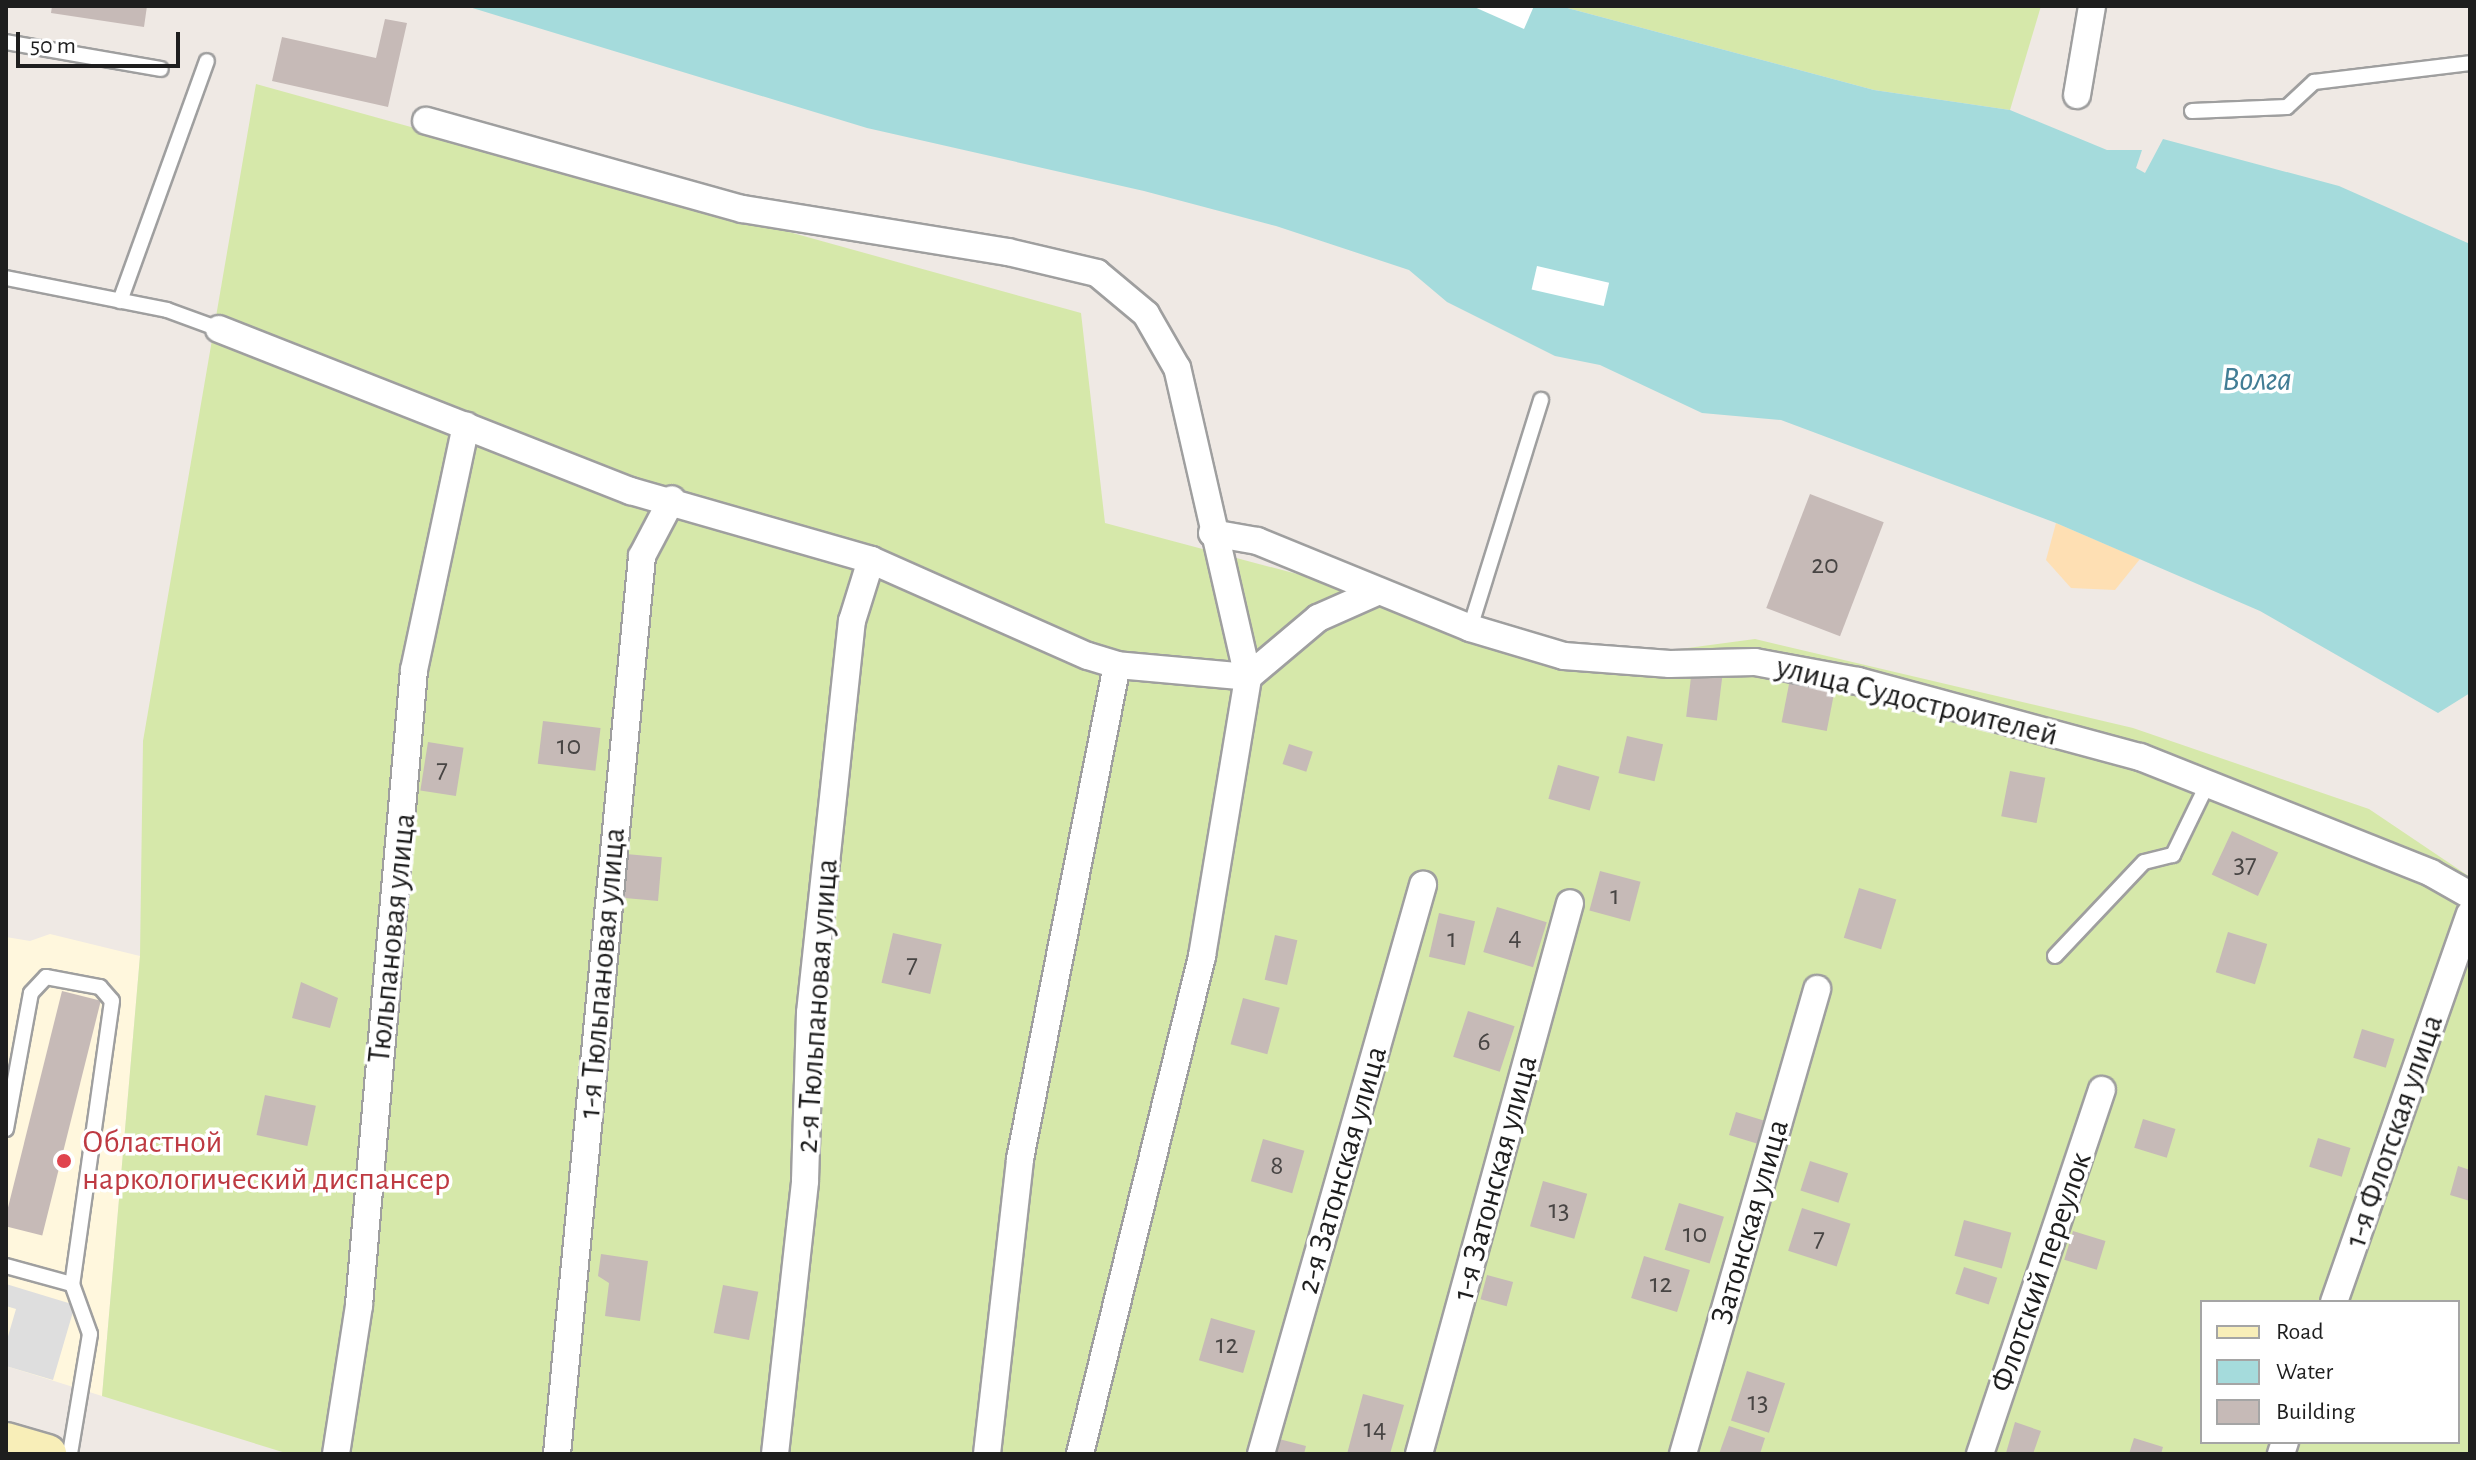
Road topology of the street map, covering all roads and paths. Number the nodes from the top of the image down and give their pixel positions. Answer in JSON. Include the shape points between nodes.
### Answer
{"nodes":[{"id":1,"x":2092,"y":6,"type":"edge"},
{"id":2,"x":6,"y":42,"type":"edge"},
{"id":3,"x":207,"y":61,"type":"dead end"},
{"id":4,"x":2470,"y":63,"type":"edge"},
{"id":5,"x":161,"y":69,"type":"dead end"},
{"id":6,"x":2077,"y":95,"type":"dead end"},
{"id":7,"x":2192,"y":111,"type":"dead end"},
{"id":8,"x":426,"y":121,"type":"dead end"},
{"id":9,"x":6,"y":278,"type":"edge"},
{"id":10,"x":120,"y":301,"type":"junction"},
{"id":11,"x":219,"y":329,"type":"joint"},
{"id":12,"x":1541,"y":400,"type":"dead end"},
{"id":13,"x":466,"y":425,"type":"junction"},
{"id":14,"x":672,"y":499,"type":"junction"},
{"id":15,"x":1212,"y":533,"type":"junction"},
{"id":16,"x":871,"y":560,"type":"junction"},
{"id":17,"x":1377,"y":592,"type":"junction"},
{"id":18,"x":1470,"y":628,"type":"junction"},
{"id":19,"x":1117,"y":665,"type":"junction"},
{"id":20,"x":1248,"y":677,"type":"junction"},
{"id":21,"x":2207,"y":785,"type":"junction"},
{"id":22,"x":1423,"y":885,"type":"dead end"},
{"id":23,"x":2470,"y":895,"type":"edge"},
{"id":24,"x":1570,"y":903,"type":"dead end"},
{"id":25,"x":2470,"y":914,"type":"edge"},
{"id":26,"x":2055,"y":956,"type":"dead end"},
{"id":27,"x":1817,"y":989,"type":"dead end"},
{"id":28,"x":2102,"y":1090,"type":"dead end"},
{"id":29,"x":6,"y":1129,"type":"edge"},
{"id":30,"x":6,"y":1266,"type":"edge"},
{"id":31,"x":72,"y":1284,"type":"junction"},
{"id":32,"x":2335,"y":1300,"type":"edge"},
{"id":33,"x":6,"y":1442,"type":"edge"},
{"id":34,"x":47,"y":1454,"type":"edge"},
{"id":35,"x":70,"y":1454,"type":"edge"},
{"id":36,"x":336,"y":1454,"type":"edge"},
{"id":37,"x":557,"y":1454,"type":"edge"},
{"id":38,"x":775,"y":1454,"type":"edge"},
{"id":39,"x":987,"y":1454,"type":"edge"},
{"id":40,"x":1080,"y":1454,"type":"edge"},
{"id":41,"x":1261,"y":1454,"type":"edge"},
{"id":42,"x":1419,"y":1454,"type":"edge"},
{"id":43,"x":1683,"y":1454,"type":"edge"},
{"id":44,"x":1980,"y":1454,"type":"edge"}],
"edges":[{"from":1,"to":6,"type":"street"},
{"from":2,"to":5,"type":"lane"},
{"from":3,"to":10,"type":"lane"},
{"from":4,"to":7,"type":"lane","via":[[2314,82],[2287,107]]},
{"from":8,"to":15,"type":"street","via":[[742,209],[1008,252],[1097,273],[1123,291],[1165,340],[1195,440]]},
{"from":9,"to":10,"type":"lane"},
{"from":10,"to":11,"type":"lane","via":[[167,310]]},
{"from":11,"to":13,"type":"street"},
{"from":12,"to":18,"type":"lane"},
{"from":13,"to":14,"type":"street","via":[[631,491]]},
{"from":13,"to":36,"type":"street","name":"Тюльпановая улица","via":[[414,670],[359,1305]]},
{"from":14,"to":16,"type":"street"},
{"from":14,"to":37,"type":"street","name":"1-я Тюльпановая улица","via":[[642,556]]},
{"from":15,"to":17,"type":"street","name":"улица Судостроителей","via":[[1257,541]]},
{"from":15,"to":20,"type":"street"},
{"from":16,"to":19,"type":"street"},
{"from":16,"to":38,"type":"street","name":"2-я Тюльпановая улица","via":[[852,621],[810,1013],[805,1181]]},
{"from":17,"to":18,"type":"street","name":"улица Судостроителей"},
{"from":17,"to":20,"type":"street","via":[[1318,618]]},
{"from":18,"to":21,"type":"street","name":"улица Судостроителей","via":[[1564,656],[1670,664],[1755,662],[1858,681],[2140,757]]},
{"from":19,"to":20,"type":"street"},
{"from":19,"to":39,"type":"street","via":[[1020,1159]]},
{"from":20,"to":40,"type":"street","via":[[1202,956]]},
{"from":21,"to":23,"type":"street","name":"улица Судостроителей","via":[[2431,873]]},
{"from":21,"to":26,"type":"lane","via":[[2173,855],[2144,862]]},
{"from":22,"to":41,"type":"street","name":"2-я Затонская улица"},
{"from":24,"to":42,"type":"street","name":"1-я Затонская улица"},
{"from":25,"to":32,"type":"street","name":"1-я Флотская улица"},
{"from":27,"to":43,"type":"street","name":"Затонская улица"},
{"from":28,"to":44,"type":"street","name":"Флотский переулок"},
{"from":29,"to":31,"type":"lane","via":[[31,993],[46,977],[100,987],[112,1001]]},
{"from":30,"to":31,"type":"lane"},
{"from":31,"to":35,"type":"lane","via":[[90,1334]]},
{"from":33,"to":34,"type":"main road"}]}
